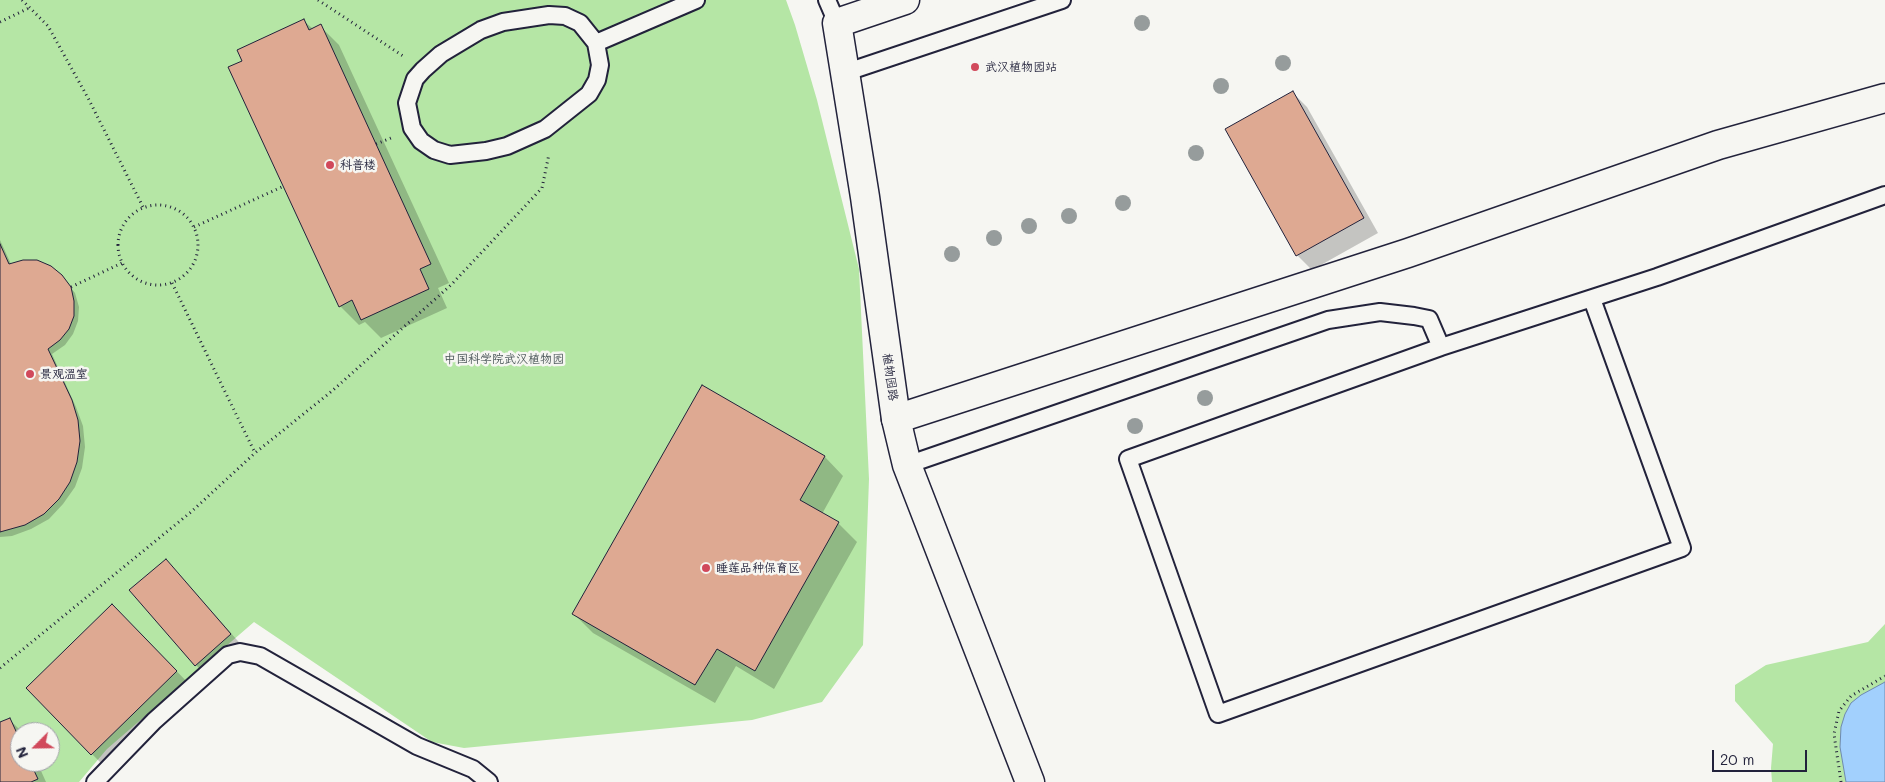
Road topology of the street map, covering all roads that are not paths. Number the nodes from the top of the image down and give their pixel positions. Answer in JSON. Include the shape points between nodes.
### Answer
{"nodes":[{"id":1,"x":696,"y":0,"type":"edge"},
{"id":2,"x":905,"y":0,"type":"edge"},
{"id":3,"x":1062,"y":0,"type":"edge"},
{"id":4,"x":832,"y":11,"type":"edge"},
{"id":5,"x":596,"y":43,"type":"junction"},
{"id":6,"x":844,"y":73,"type":"junction"},
{"id":7,"x":1885,"y":98,"type":"edge"},
{"id":8,"x":1885,"y":196,"type":"edge"},
{"id":9,"x":1592,"y":298,"type":"junction"},
{"id":10,"x":1441,"y":347,"type":"junction"},
{"id":11,"x":896,"y":419,"type":"junction"},
{"id":12,"x":907,"y":465,"type":"junction"},
{"id":13,"x":95,"y":782,"type":"edge"},
{"id":14,"x":489,"y":782,"type":"edge"},
{"id":15,"x":1030,"y":782,"type":"edge"}],
"edges":[{"from":1,"to":5,"type":"lane"},
{"from":2,"to":4,"type":"street","name":"植物园路"},
{"from":3,"to":6,"type":"lane"},
{"from":4,"to":6,"type":"street","name":"植物园路"},
{"from":5,"to":5,"type":"lane","via":[[600,65],[597,80],[589,94],[545,129],[507,146],[450,155],[421,141],[412,128],[407,103],[415,79],[441,54],[474,34],[526,17],[565,16],[580,23]]},
{"from":6,"to":11,"type":"street","name":"植物园路"},
{"from":7,"to":11,"type":"street","via":[[1718,145],[1408,253]]},
{"from":8,"to":9,"type":"lane"},
{"from":9,"to":10,"type":"lane"},
{"from":9,"to":10,"type":"lane","via":[[1682,548],[1218,714],[1128,459]]},
{"from":10,"to":12,"type":"lane","via":[[1429,319],[1380,312],[1328,320]]},
{"from":11,"to":12,"type":"street","name":"植物园路"},
{"from":12,"to":15,"type":"street","name":"植物园路"},
{"from":13,"to":14,"type":"lane","via":[[134,739],[228,655],[240,652],[260,656],[417,746],[473,769]]}]}
